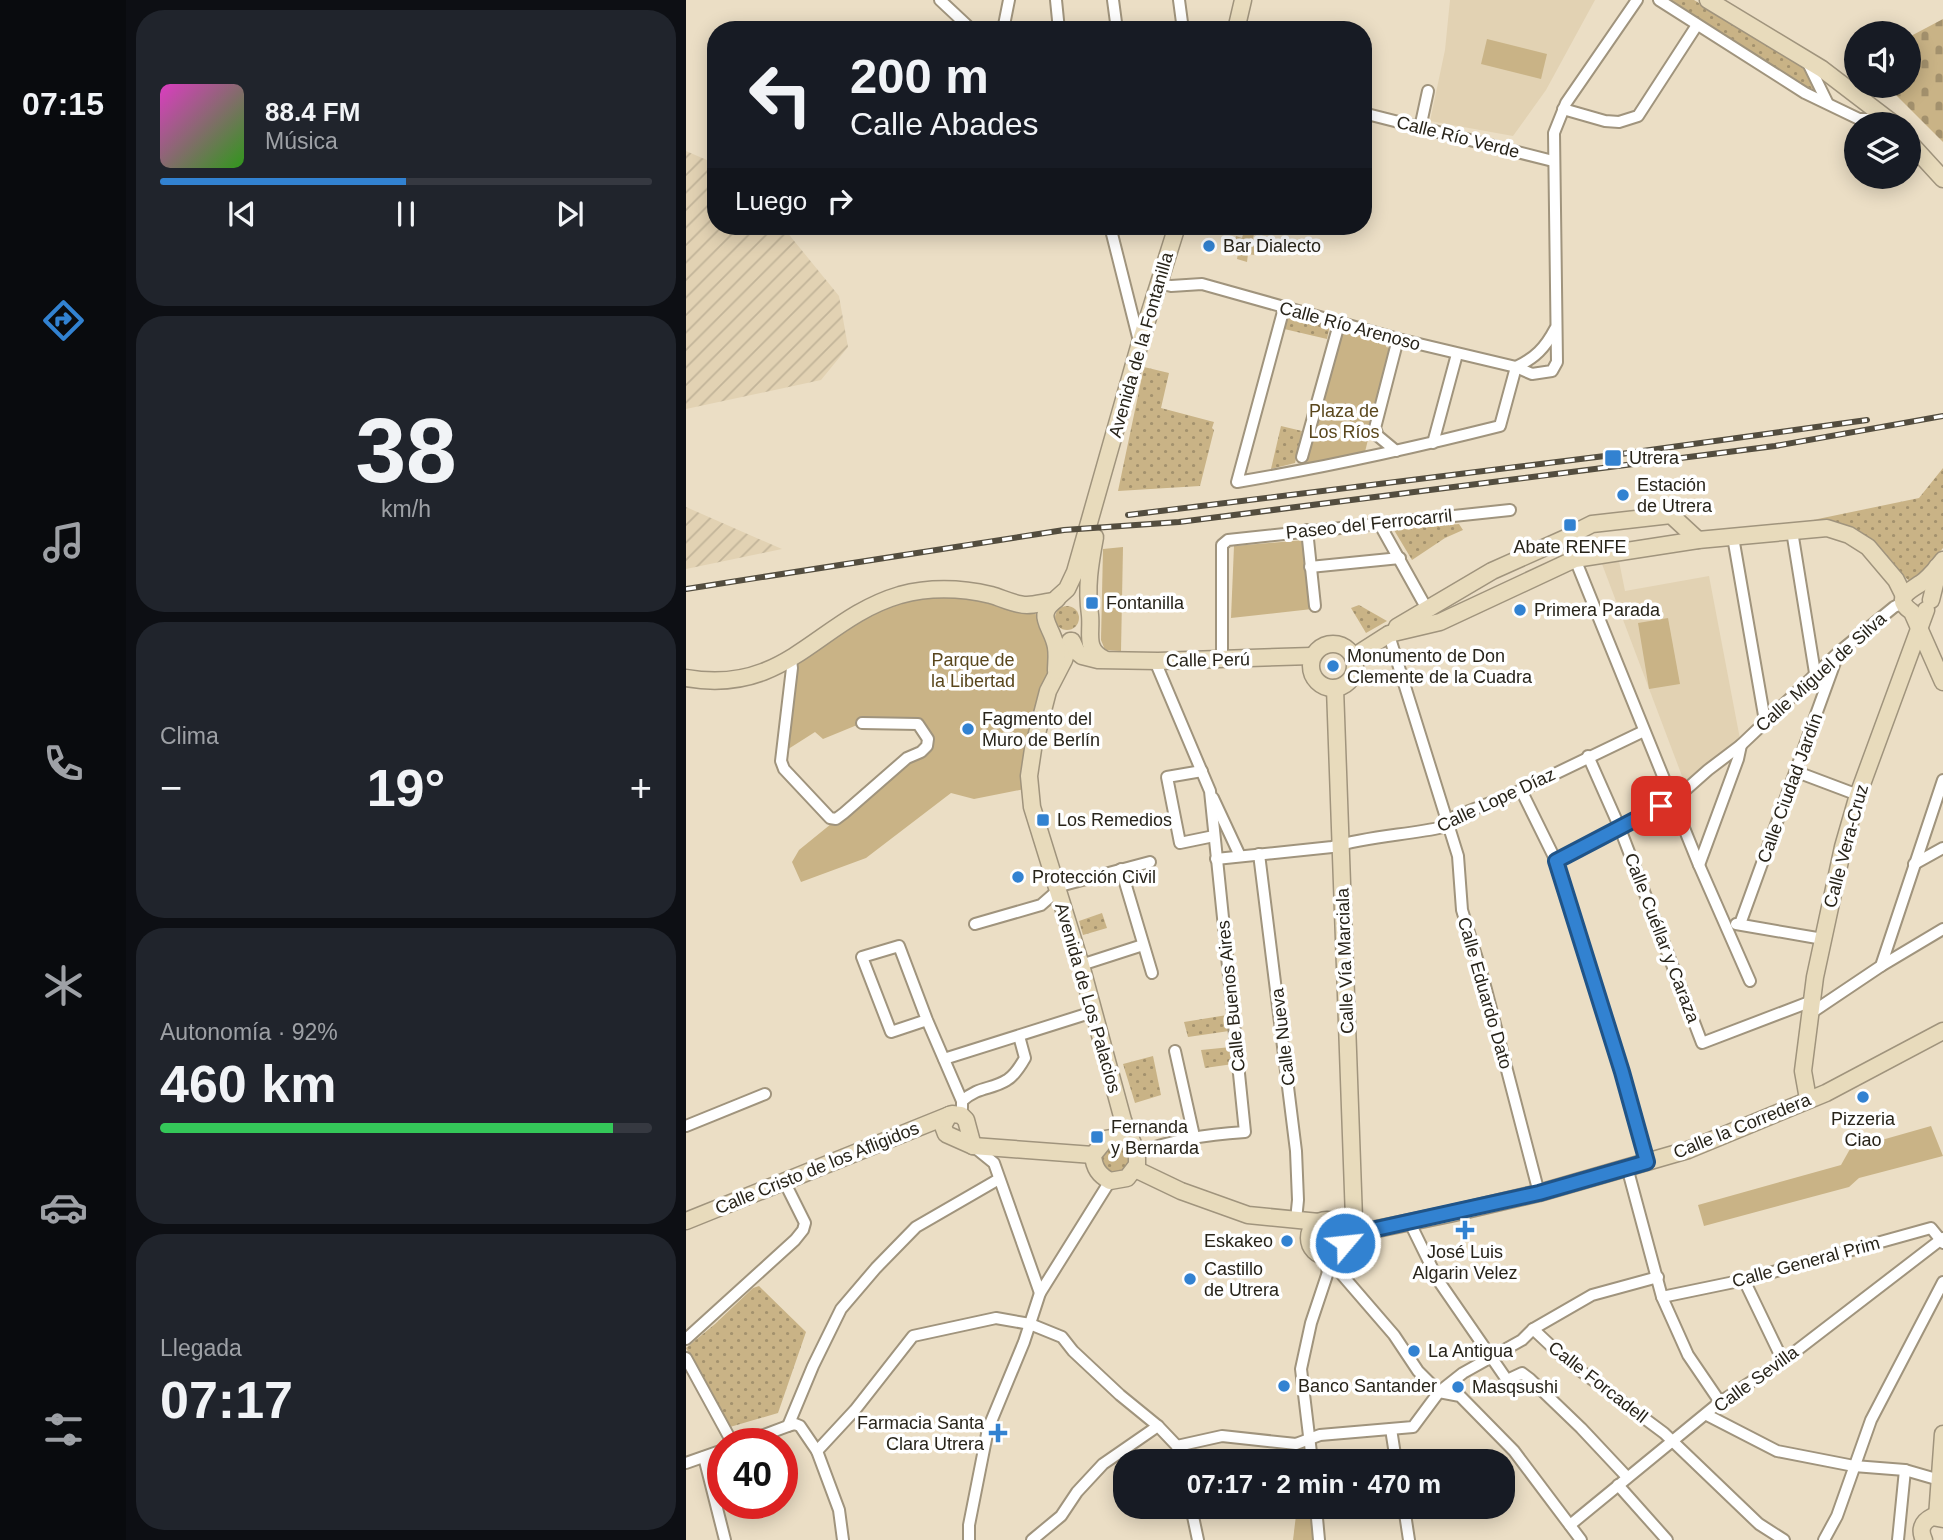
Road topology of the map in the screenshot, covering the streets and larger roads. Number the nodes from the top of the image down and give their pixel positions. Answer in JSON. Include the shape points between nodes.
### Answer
{"nodes":[{"id":1,"x":942,"y":0,"type":"edge"},
{"id":2,"x":1009,"y":0,"type":"edge"},
{"id":3,"x":1056,"y":0,"type":"edge"},
{"id":4,"x":1113,"y":0,"type":"edge"},
{"id":5,"x":1179,"y":0,"type":"edge"},
{"id":6,"x":1242,"y":0,"type":"edge"},
{"id":7,"x":1637,"y":0,"type":"edge"},
{"id":8,"x":1659,"y":0,"type":"edge"},
{"id":9,"x":1708,"y":0,"type":"edge"},
{"id":10,"x":963,"y":21,"type":"edge"},
{"id":11,"x":1005,"y":21,"type":"edge"},
{"id":12,"x":1058,"y":21,"type":"edge"},
{"id":13,"x":1116,"y":21,"type":"edge"},
{"id":14,"x":1182,"y":21,"type":"edge"},
{"id":15,"x":1238,"y":21,"type":"edge"},
{"id":16,"x":1697,"y":25,"type":"junction"},
{"id":17,"x":1804,"y":58,"type":"junction"},
{"id":18,"x":1428,"y":91,"type":"dead end"},
{"id":19,"x":1827,"y":102,"type":"junction"},
{"id":20,"x":1563,"y":109,"type":"junction"},
{"id":21,"x":1846,"y":112,"type":"edge"},
{"id":22,"x":1878,"y":112,"type":"edge"},
{"id":23,"x":1372,"y":115,"type":"edge"},
{"id":24,"x":1420,"y":128,"type":"junction"},
{"id":25,"x":1921,"y":155,"type":"edge"},
{"id":26,"x":1553,"y":161,"type":"junction"},
{"id":27,"x":1943,"y":179,"type":"edge"},
{"id":28,"x":1112,"y":235,"type":"edge"},
{"id":29,"x":1174,"y":235,"type":"edge"},
{"id":30,"x":1158,"y":282,"type":"junction"},
{"id":31,"x":1284,"y":308,"type":"junction"},
{"id":32,"x":1339,"y":324,"type":"junction"},
{"id":33,"x":1556,"y":327,"type":"junction"},
{"id":34,"x":1398,"y":339,"type":"junction"},
{"id":35,"x":1140,"y":344,"type":"junction"},
{"id":36,"x":1457,"y":354,"type":"junction"},
{"id":37,"x":1516,"y":367,"type":"junction"},
{"id":38,"x":1433,"y":443,"type":"junction"},
{"id":39,"x":1396,"y":451,"type":"junction"},
{"id":40,"x":1302,"y":457,"type":"dead end"},
{"id":41,"x":1107,"y":465,"type":"junction"},
{"id":42,"x":1510,"y":510,"type":"dead end"},
{"id":43,"x":1380,"y":523,"type":"junction"},
{"id":44,"x":1682,"y":525,"type":"junction"},
{"id":45,"x":1307,"y":530,"type":"junction"},
{"id":46,"x":1792,"y":531,"type":"junction"},
{"id":47,"x":1570,"y":535,"type":"junction"},
{"id":48,"x":1733,"y":537,"type":"junction"},
{"id":49,"x":1698,"y":540,"type":"junction"},
{"id":50,"x":1672,"y":543,"type":"junction"},
{"id":51,"x":1400,"y":558,"type":"junction"},
{"id":52,"x":1575,"y":559,"type":"junction"},
{"id":53,"x":1940,"y":564,"type":"edge"},
{"id":54,"x":1310,"y":566,"type":"junction"},
{"id":55,"x":1913,"y":597,"type":"junction"},
{"id":56,"x":1055,"y":600,"type":"junction"},
{"id":57,"x":1026,"y":605,"type":"junction"},
{"id":58,"x":1315,"y":606,"type":"dead end"},
{"id":59,"x":1088,"y":609,"type":"junction"},
{"id":60,"x":1426,"y":609,"type":"junction"},
{"id":61,"x":1089,"y":625,"type":"junction"},
{"id":62,"x":1919,"y":629,"type":"junction"},
{"id":63,"x":1049,"y":630,"type":"junction"},
{"id":64,"x":1388,"y":633,"type":"junction"},
{"id":65,"x":1071,"y":641,"type":"junction"},
{"id":66,"x":1839,"y":652,"type":"junction"},
{"id":67,"x":1082,"y":656,"type":"junction"},
{"id":68,"x":1312,"y":656,"type":"junction"},
{"id":69,"x":1352,"y":656,"type":"junction"},
{"id":70,"x":1104,"y":659,"type":"junction"},
{"id":71,"x":790,"y":660,"type":"junction"},
{"id":72,"x":1222,"y":660,"type":"junction"},
{"id":73,"x":1155,"y":661,"type":"junction"},
{"id":74,"x":1060,"y":667,"type":"junction"},
{"id":75,"x":1815,"y":673,"type":"junction"},
{"id":76,"x":686,"y":678,"type":"edge"},
{"id":77,"x":1943,"y":682,"type":"edge"},
{"id":78,"x":1335,"y":688,"type":"junction"},
{"id":79,"x":1765,"y":721,"type":"junction"},
{"id":80,"x":862,"y":723,"type":"dead end"},
{"id":81,"x":1644,"y":731,"type":"junction"},
{"id":82,"x":1741,"y":745,"type":"junction"},
{"id":83,"x":1588,"y":756,"type":"junction"},
{"id":84,"x":1202,"y":771,"type":"junction"},
{"id":85,"x":1797,"y":772,"type":"junction"},
{"id":86,"x":1943,"y":780,"type":"edge"},
{"id":87,"x":1521,"y":790,"type":"junction"},
{"id":88,"x":1210,"y":791,"type":"junction"},
{"id":89,"x":1858,"y":795,"type":"junction"},
{"id":90,"x":1673,"y":801,"type":"junction"},
{"id":91,"x":1446,"y":820,"type":"junction"},
{"id":92,"x":1619,"y":826,"type":"junction"},
{"id":93,"x":1214,"y":836,"type":"junction"},
{"id":94,"x":1341,"y":844,"type":"junction"},
{"id":95,"x":1943,"y":848,"type":"edge"},
{"id":96,"x":1259,"y":854,"type":"junction"},
{"id":97,"x":1240,"y":856,"type":"junction"},
{"id":98,"x":1216,"y":859,"type":"junction"},
{"id":99,"x":1556,"y":861,"type":"junction"},
{"id":100,"x":1150,"y":862,"type":"dead end"},
{"id":101,"x":1914,"y":864,"type":"junction"},
{"id":102,"x":1699,"y":865,"type":"junction"},
{"id":103,"x":1121,"y":869,"type":"junction"},
{"id":104,"x":1056,"y":889,"type":"junction"},
{"id":105,"x":1726,"y":923,"type":"junction"},
{"id":106,"x":975,"y":924,"type":"dead end"},
{"id":107,"x":1740,"y":924,"type":"junction"},
{"id":108,"x":1943,"y":929,"type":"edge"},
{"id":109,"x":1822,"y":939,"type":"junction"},
{"id":110,"x":1143,"y":945,"type":"junction"},
{"id":111,"x":1081,"y":965,"type":"junction"},
{"id":112,"x":1881,"y":966,"type":"junction"},
{"id":113,"x":1152,"y":973,"type":"dead end"},
{"id":114,"x":1750,"y":981,"type":"dead end"},
{"id":115,"x":1811,"y":1007,"type":"junction"},
{"id":116,"x":1093,"y":1012,"type":"junction"},
{"id":117,"x":926,"y":1020,"type":"junction"},
{"id":118,"x":1943,"y":1031,"type":"edge"},
{"id":119,"x":1019,"y":1036,"type":"junction"},
{"id":120,"x":1175,"y":1051,"type":"dead end"},
{"id":121,"x":944,"y":1059,"type":"junction"},
{"id":122,"x":765,"y":1094,"type":"dead end"},
{"id":123,"x":1817,"y":1096,"type":"junction"},
{"id":124,"x":960,"y":1114,"type":"junction"},
{"id":125,"x":686,"y":1126,"type":"edge"},
{"id":126,"x":1194,"y":1136,"type":"junction"},
{"id":127,"x":1129,"y":1144,"type":"junction"},
{"id":128,"x":973,"y":1146,"type":"junction"},
{"id":129,"x":1093,"y":1155,"type":"junction"},
{"id":130,"x":1647,"y":1162,"type":"junction"},
{"id":131,"x":1627,"y":1167,"type":"junction"},
{"id":132,"x":1135,"y":1170,"type":"junction"},
{"id":133,"x":999,"y":1179,"type":"junction"},
{"id":134,"x":784,"y":1181,"type":"junction"},
{"id":135,"x":1110,"y":1181,"type":"junction"},
{"id":136,"x":1539,"y":1193,"type":"junction"},
{"id":137,"x":1296,"y":1220,"type":"junction"},
{"id":138,"x":686,"y":1221,"type":"edge"},
{"id":139,"x":1320,"y":1222,"type":"junction"},
{"id":140,"x":1410,"y":1223,"type":"junction"},
{"id":141,"x":1343,"y":1229,"type":"junction"},
{"id":142,"x":1367,"y":1231,"type":"junction"},
{"id":143,"x":1309,"y":1236,"type":"junction"},
{"id":144,"x":1942,"y":1240,"type":"edge"},
{"id":145,"x":1342,"y":1250,"type":"junction"},
{"id":146,"x":1330,"y":1266,"type":"junction"},
{"id":147,"x":1658,"y":1277,"type":"junction"},
{"id":148,"x":1744,"y":1280,"type":"junction"},
{"id":149,"x":1943,"y":1282,"type":"edge"},
{"id":150,"x":1040,"y":1293,"type":"junction"},
{"id":151,"x":1662,"y":1297,"type":"junction"},
{"id":152,"x":1030,"y":1324,"type":"junction"},
{"id":153,"x":1534,"y":1329,"type":"junction"},
{"id":154,"x":686,"y":1339,"type":"edge"},
{"id":155,"x":1492,"y":1356,"type":"junction"},
{"id":156,"x":686,"y":1358,"type":"edge"},
{"id":157,"x":1783,"y":1361,"type":"junction"},
{"id":158,"x":1439,"y":1392,"type":"junction"},
{"id":159,"x":1720,"y":1402,"type":"junction"},
{"id":160,"x":1707,"y":1415,"type":"junction"},
{"id":161,"x":788,"y":1426,"type":"junction"},
{"id":162,"x":1158,"y":1426,"type":"junction"},
{"id":163,"x":724,"y":1428,"type":"edge"},
{"id":164,"x":783,"y":1428,"type":"edge"},
{"id":165,"x":1391,"y":1429,"type":"junction"},
{"id":166,"x":1943,"y":1434,"type":"edge"},
{"id":167,"x":1310,"y":1437,"type":"junction"},
{"id":168,"x":1668,"y":1437,"type":"junction"},
{"id":169,"x":1177,"y":1446,"type":"junction"},
{"id":170,"x":1178,"y":1449,"type":"edge"},
{"id":171,"x":1311,"y":1449,"type":"edge"},
{"id":172,"x":1394,"y":1449,"type":"edge"},
{"id":173,"x":817,"y":1451,"type":"junction"},
{"id":174,"x":707,"y":1456,"type":"edge"},
{"id":175,"x":704,"y":1457,"type":"junction"},
{"id":176,"x":686,"y":1463,"type":"edge"},
{"id":177,"x":1854,"y":1466,"type":"junction"},
{"id":178,"x":1905,"y":1470,"type":"junction"},
{"id":179,"x":1623,"y":1481,"type":"junction"},
{"id":180,"x":1941,"y":1481,"type":"edge"},
{"id":181,"x":1940,"y":1518,"type":"edge"},
{"id":182,"x":1194,"y":1519,"type":"edge"},
{"id":183,"x":1317,"y":1519,"type":"edge"},
{"id":184,"x":1406,"y":1519,"type":"edge"},
{"id":185,"x":1570,"y":1525,"type":"junction"},
{"id":186,"x":725,"y":1540,"type":"edge"},
{"id":187,"x":843,"y":1540,"type":"edge"},
{"id":188,"x":969,"y":1540,"type":"edge"},
{"id":189,"x":1032,"y":1540,"type":"edge"},
{"id":190,"x":1198,"y":1540,"type":"edge"},
{"id":191,"x":1319,"y":1540,"type":"edge"},
{"id":192,"x":1409,"y":1540,"type":"edge"},
{"id":193,"x":1581,"y":1540,"type":"edge"},
{"id":194,"x":1667,"y":1540,"type":"edge"},
{"id":195,"x":1784,"y":1540,"type":"edge"},
{"id":196,"x":1824,"y":1540,"type":"edge"},
{"id":197,"x":1898,"y":1540,"type":"edge"},
{"id":198,"x":1924,"y":1540,"type":"edge"}],
"edges":[{"from":1,"to":10,"type":"street"},
{"from":2,"to":11,"type":"street"},
{"from":3,"to":12,"type":"street"},
{"from":4,"to":13,"type":"street"},
{"from":5,"to":14,"type":"street"},
{"from":6,"to":15,"type":"street"},
{"from":7,"to":20,"type":"street"},
{"from":8,"to":16,"type":"street"},
{"from":9,"to":17,"type":"street"},
{"from":16,"to":19,"type":"street"},
{"from":16,"to":20,"type":"street","via":[[1638,116],[1605,121]]},
{"from":17,"to":19,"type":"street"},
{"from":17,"to":22,"type":"street"},
{"from":18,"to":24,"type":"street"},
{"from":19,"to":21,"type":"street"},
{"from":20,"to":26,"type":"street","via":[[1554,132]]},
{"from":23,"to":24,"type":"street","name":"Calle Río Verde"},
{"from":24,"to":26,"type":"street","name":"Calle Río Verde"},
{"from":25,"to":27,"type":"street"},
{"from":26,"to":33,"type":"street"},
{"from":28,"to":35,"type":"street"},
{"from":29,"to":30,"type":"street","name":"Avenida de la Fontanilla"},
{"from":30,"to":31,"type":"street","name":"Calle Río Arenoso","via":[[1202,284]]},
{"from":30,"to":35,"type":"street","name":"Avenida de la Fontanilla"},
{"from":31,"to":32,"type":"street","name":"Calle Río Arenoso"},
{"from":31,"to":39,"type":"street","via":[[1237,482]]},
{"from":32,"to":34,"type":"street","name":"Calle Río Arenoso"},
{"from":32,"to":40,"type":"street"},
{"from":33,"to":37,"type":"street","via":[[1546,347]]},
{"from":33,"to":37,"type":"street","name":"Calle Río Arenoso","via":[[1557,362],[1552,371],[1532,374]]},
{"from":34,"to":36,"type":"street","name":"Calle Río Arenoso"},
{"from":34,"to":39,"type":"street","via":[[1375,428]]},
{"from":35,"to":41,"type":"street","name":"Avenida de la Fontanilla"},
{"from":36,"to":37,"type":"street","name":"Calle Río Arenoso"},
{"from":36,"to":38,"type":"street"},
{"from":37,"to":38,"type":"street","via":[[1500,426]]},
{"from":38,"to":39,"type":"street"},
{"from":41,"to":56,"type":"street","name":"Avenida de la Fontanilla","via":[[1073,580]]},
{"from":41,"to":59,"type":"street","name":"Avenida de la Fontanilla","via":[[1087,574]]},
{"from":42,"to":43,"type":"street","name":"Paseo del Ferrocarril"},
{"from":43,"to":45,"type":"street","name":"Paseo del Ferrocarril"},
{"from":43,"to":51,"type":"street"},
{"from":44,"to":47,"type":"street","via":[[1671,515],[1592,524]]},
{"from":44,"to":49,"type":"street"},
{"from":44,"to":50,"type":"street","via":[[1682,536]]},
{"from":45,"to":54,"type":"street"},
{"from":45,"to":72,"type":"street","name":"Paseo del Ferrocarril","via":[[1228,540],[1222,545]]},
{"from":46,"to":48,"type":"street"},
{"from":46,"to":55,"type":"street","via":[[1828,528],[1849,535],[1868,547]]},
{"from":46,"to":75,"type":"street"},
{"from":47,"to":52,"type":"street","via":[[1563,549]]},
{"from":47,"to":60,"type":"street","via":[[1492,571]]},
{"from":48,"to":49,"type":"street"},
{"from":48,"to":79,"type":"street"},
{"from":49,"to":50,"type":"street"},
{"from":50,"to":52,"type":"street"},
{"from":51,"to":54,"type":"street"},
{"from":51,"to":60,"type":"street"},
{"from":52,"to":64,"type":"street","via":[[1440,622]]},
{"from":52,"to":81,"type":"street"},
{"from":53,"to":55,"type":"street","via":[[1937,576]]},
{"from":54,"to":58,"type":"street"},
{"from":55,"to":62,"type":"street"},
{"from":55,"to":66,"type":"street","name":"Calle Miguel de Silva"},
{"from":56,"to":57,"type":"street"},
{"from":56,"to":59,"type":"street","via":[[1076,597]]},
{"from":56,"to":63,"type":"street","via":[[1046,614]]},
{"from":57,"to":63,"type":"street"},
{"from":57,"to":71,"type":"street","via":[[954,589],[900,595],[847,622]]},
{"from":59,"to":61,"type":"street"},
{"from":60,"to":64,"type":"street"},
{"from":61,"to":65,"type":"street"},
{"from":61,"to":70,"type":"street","via":[[1089,644]]},
{"from":62,"to":77,"type":"street"},
{"from":62,"to":89,"type":"street","name":"Calle Vera-Cruz"},
{"from":63,"to":65,"type":"street","via":[[1058,639]]},
{"from":63,"to":74,"type":"street","name":"Avenida de Los Palacios"},
{"from":64,"to":69,"type":"street"},
{"from":64,"to":91,"type":"street","name":"Calle Eduardo Dato"},
{"from":65,"to":67,"type":"street"},
{"from":65,"to":74,"type":"street","name":"Avenida de Los Palacios"},
{"from":66,"to":75,"type":"street","name":"Calle Miguel de Silva"},
{"from":66,"to":85,"type":"street","name":"Calle Ciudad Jardín"},
{"from":67,"to":70,"type":"street","name":"Calle Perú"},
{"from":67,"to":74,"type":"street","via":[[1073,656]]},
{"from":68,"to":69,"type":"street","via":[[1334,644]]},
{"from":68,"to":72,"type":"street","name":"Calle Perú"},
{"from":68,"to":78,"type":"street","via":[[1314,678]]},
{"from":69,"to":78,"type":"street","via":[[1355,669],[1351,679]]},
{"from":70,"to":73,"type":"street","name":"Calle Perú"},
{"from":71,"to":76,"type":"street","via":[[733,681]]},
{"from":71,"to":80,"type":"street","via":[[781,761],[830,818],[836,819],[927,746],[928,739],[918,724]]},
{"from":72,"to":73,"type":"street","name":"Calle Perú"},
{"from":73,"to":84,"type":"street"},
{"from":74,"to":104,"type":"street","name":"Avenida de Los Palacios","via":[[1042,709],[1029,776],[1032,807]]},
{"from":75,"to":79,"type":"street","name":"Calle Miguel de Silva"},
{"from":78,"to":94,"type":"street","name":"Calle Vía Marciala"},
{"from":79,"to":82,"type":"street","name":"Calle Miguel de Silva"},
{"from":81,"to":83,"type":"street","name":"Calle Lope Díaz"},
{"from":81,"to":90,"type":"street"},
{"from":82,"to":90,"type":"street","name":"Calle Miguel de Silva"},
{"from":82,"to":102,"type":"street"},
{"from":83,"to":87,"type":"street","name":"Calle Lope Díaz"},
{"from":83,"to":92,"type":"street","name":"Calle Cuéllar y Caraza"},
{"from":84,"to":88,"type":"street"},
{"from":84,"to":93,"type":"street","via":[[1167,777],[1180,843]]},
{"from":85,"to":89,"type":"street"},
{"from":85,"to":107,"type":"street","name":"Calle Ciudad Jardín"},
{"from":86,"to":101,"type":"street"},
{"from":87,"to":91,"type":"street","name":"Calle Lope Díaz"},
{"from":87,"to":99,"type":"street"},
{"from":88,"to":93,"type":"street","name":"Calle Buenos Aires"},
{"from":88,"to":97,"type":"street"},
{"from":89,"to":109,"type":"street","name":"Calle Vera-Cruz"},
{"from":90,"to":92,"type":"street","name":"Calle Miguel de Silva"},
{"from":90,"to":102,"type":"street"},
{"from":91,"to":94,"type":"street","name":"Calle Lope Díaz","via":[[1444,827]]},
{"from":91,"to":136,"type":"street","name":"Calle Eduardo Dato","via":[[1458,856],[1462,910]]},
{"from":92,"to":99,"type":"street","name":"Calle Miguel de Silva"},
{"from":92,"to":115,"type":"street","name":"Calle Cuéllar y Caraza","via":[[1702,1043]]},
{"from":93,"to":98,"type":"street","name":"Calle Buenos Aires"},
{"from":94,"to":96,"type":"street","name":"Calle Lope Díaz"},
{"from":94,"to":141,"type":"street","name":"Calle Vía Marciala","via":[[1354,1219]]},
{"from":95,"to":101,"type":"street"},
{"from":96,"to":97,"type":"street","name":"Calle Lope Díaz"},
{"from":96,"to":137,"type":"street","name":"Calle Nueva","via":[[1296,1152]]},
{"from":97,"to":98,"type":"street","name":"Calle Lope Díaz"},
{"from":98,"to":126,"type":"street","name":"Calle Buenos Aires","via":[[1245,1132]]},
{"from":99,"to":130,"type":"street"},
{"from":100,"to":103,"type":"street"},
{"from":101,"to":112,"type":"street"},
{"from":102,"to":105,"type":"street"},
{"from":103,"to":104,"type":"street"},
{"from":103,"to":110,"type":"street"},
{"from":104,"to":106,"type":"street","via":[[1041,905]]},
{"from":104,"to":111,"type":"street","name":"Avenida de Los Palacios"},
{"from":105,"to":107,"type":"street"},
{"from":105,"to":114,"type":"street"},
{"from":107,"to":109,"type":"street"},
{"from":108,"to":112,"type":"street"},
{"from":109,"to":115,"type":"street","name":"Calle Vera-Cruz"},
{"from":110,"to":111,"type":"street"},
{"from":110,"to":113,"type":"street"},
{"from":111,"to":116,"type":"street","name":"Avenida de Los Palacios"},
{"from":112,"to":115,"type":"street"},
{"from":115,"to":123,"type":"street","name":"Calle Vera-Cruz","via":[[1803,1071]]},
{"from":116,"to":119,"type":"street"},
{"from":116,"to":127,"type":"street","name":"Avenida de Los Palacios"},
{"from":117,"to":117,"type":"street","via":[[899,946],[862,957],[891,1032]]},
{"from":117,"to":121,"type":"street"},
{"from":118,"to":123,"type":"street","name":"Calle la Corredera"},
{"from":119,"to":121,"type":"street"},
{"from":119,"to":124,"type":"street","name":"Calle Cristo de los Afligidos","via":[[1025,1058],[1020,1066],[1008,1080],[973,1092]]},
{"from":120,"to":126,"type":"street"},
{"from":121,"to":124,"type":"street"},
{"from":122,"to":125,"type":"street"},
{"from":123,"to":130,"type":"street","name":"Calle la Corredera","via":[[1688,1150]]},
{"from":124,"to":128,"type":"street"},
{"from":124,"to":128,"type":"street","via":[[943,1126],[946,1134]]},
{"from":124,"to":134,"type":"street","name":"Calle Cristo de los Afligidos"},
{"from":126,"to":127,"type":"street"},
{"from":127,"to":129,"type":"street","via":[[1103,1142]]},
{"from":127,"to":132,"type":"street"},
{"from":128,"to":129,"type":"street"},
{"from":128,"to":133,"type":"street","via":[[994,1164]]},
{"from":129,"to":135,"type":"street","via":[[1097,1170]]},
{"from":130,"to":131,"type":"street","name":"Calle la Corredera"},
{"from":131,"to":136,"type":"street","name":"Calle la Corredera"},
{"from":131,"to":147,"type":"street"},
{"from":132,"to":135,"type":"street","via":[[1127,1178]]},
{"from":132,"to":137,"type":"street","name":"Calle la Corredera","via":[[1227,1209]]},
{"from":133,"to":150,"type":"street"},
{"from":133,"to":161,"type":"street","via":[[922,1223],[876,1268],[841,1309]]},
{"from":134,"to":138,"type":"street","name":"Calle Cristo de los Afligidos"},
{"from":134,"to":154,"type":"street","via":[[803,1220],[803,1230]]},
{"from":135,"to":150,"type":"street"},
{"from":136,"to":140,"type":"street","name":"Calle la Corredera"},
{"from":137,"to":139,"type":"street","name":"Calle la Corredera"},
{"from":137,"to":143,"type":"street"},
{"from":139,"to":141,"type":"street","name":"Calle la Corredera","via":[[1333,1221]]},
{"from":139,"to":143,"type":"street"},
{"from":140,"to":142,"type":"street","name":"Calle la Corredera"},
{"from":140,"to":155,"type":"street","via":[[1438,1280]]},
{"from":141,"to":142,"type":"street","name":"Calle la Corredera"},
{"from":141,"to":145,"type":"street"},
{"from":142,"to":145,"type":"street","name":"Calle la Corredera"},
{"from":143,"to":146,"type":"street","via":[[1312,1249]]},
{"from":144,"to":148,"type":"street","name":"Calle General Prim","via":[[1931,1228]]},
{"from":144,"to":157,"type":"street","name":"Calle Sevilla"},
{"from":145,"to":146,"type":"street","name":"Calle la Corredera"},
{"from":146,"to":158,"type":"street"},
{"from":146,"to":167,"type":"street","via":[[1301,1369]]},
{"from":147,"to":151,"type":"street"},
{"from":147,"to":153,"type":"street","via":[[1592,1295]]},
{"from":148,"to":151,"type":"street","name":"Calle General Prim"},
{"from":148,"to":157,"type":"street"},
{"from":149,"to":177,"type":"street","via":[[1871,1420]]},
{"from":150,"to":152,"type":"street"},
{"from":151,"to":159,"type":"street","via":[[1688,1355]]},
{"from":152,"to":162,"type":"street","via":[[1062,1337]]},
{"from":152,"to":173,"type":"street","via":[[996,1318],[913,1336]]},
{"from":152,"to":188,"type":"street","via":[[988,1429]]},
{"from":153,"to":155,"type":"street"},
{"from":153,"to":168,"type":"street","name":"Calle Forcadell","via":[[1566,1360]]},
{"from":155,"to":158,"type":"street"},
{"from":155,"to":179,"type":"street","via":[[1507,1380],[1522,1373],[1530,1379],[1581,1428]]},
{"from":156,"to":163,"type":"street"},
{"from":157,"to":159,"type":"street","name":"Calle Sevilla"},
{"from":158,"to":165,"type":"street","via":[[1413,1427]]},
{"from":158,"to":185,"type":"street","via":[[1460,1396],[1514,1451]]},
{"from":159,"to":160,"type":"street","name":"Calle Sevilla"},
{"from":160,"to":168,"type":"street","name":"Calle Sevilla"},
{"from":160,"to":177,"type":"street","via":[[1777,1451]]},
{"from":161,"to":164,"type":"street"},
{"from":161,"to":173,"type":"street","via":[[800,1426]]},
{"from":162,"to":169,"type":"street"},
{"from":162,"to":189,"type":"street","via":[[1103,1464],[1061,1516]]},
{"from":165,"to":167,"type":"street"},
{"from":165,"to":172,"type":"street"},
{"from":166,"to":180,"type":"street"},
{"from":167,"to":169,"type":"street","via":[[1296,1444],[1222,1436]]},
{"from":167,"to":171,"type":"street"},
{"from":168,"to":179,"type":"street","name":"Calle Sevilla"},
{"from":168,"to":195,"type":"street","name":"Calle Forcadell","via":[[1759,1524]]},
{"from":169,"to":170,"type":"street"},
{"from":173,"to":187,"type":"street","via":[[839,1510]]},
{"from":174,"to":175,"type":"street"},
{"from":175,"to":176,"type":"street"},
{"from":175,"to":186,"type":"street"},
{"from":177,"to":178,"type":"street"},
{"from":177,"to":196,"type":"street"},
{"from":178,"to":180,"type":"street"},
{"from":178,"to":197,"type":"street"},
{"from":179,"to":185,"type":"street","name":"Calle Sevilla"},
{"from":179,"to":194,"type":"street"},
{"from":180,"to":181,"type":"street"},
{"from":181,"to":198,"type":"street","via":[[1924,1523]]},
{"from":182,"to":190,"type":"street"},
{"from":183,"to":191,"type":"street"},
{"from":184,"to":192,"type":"street"},
{"from":185,"to":193,"type":"street"}]}
